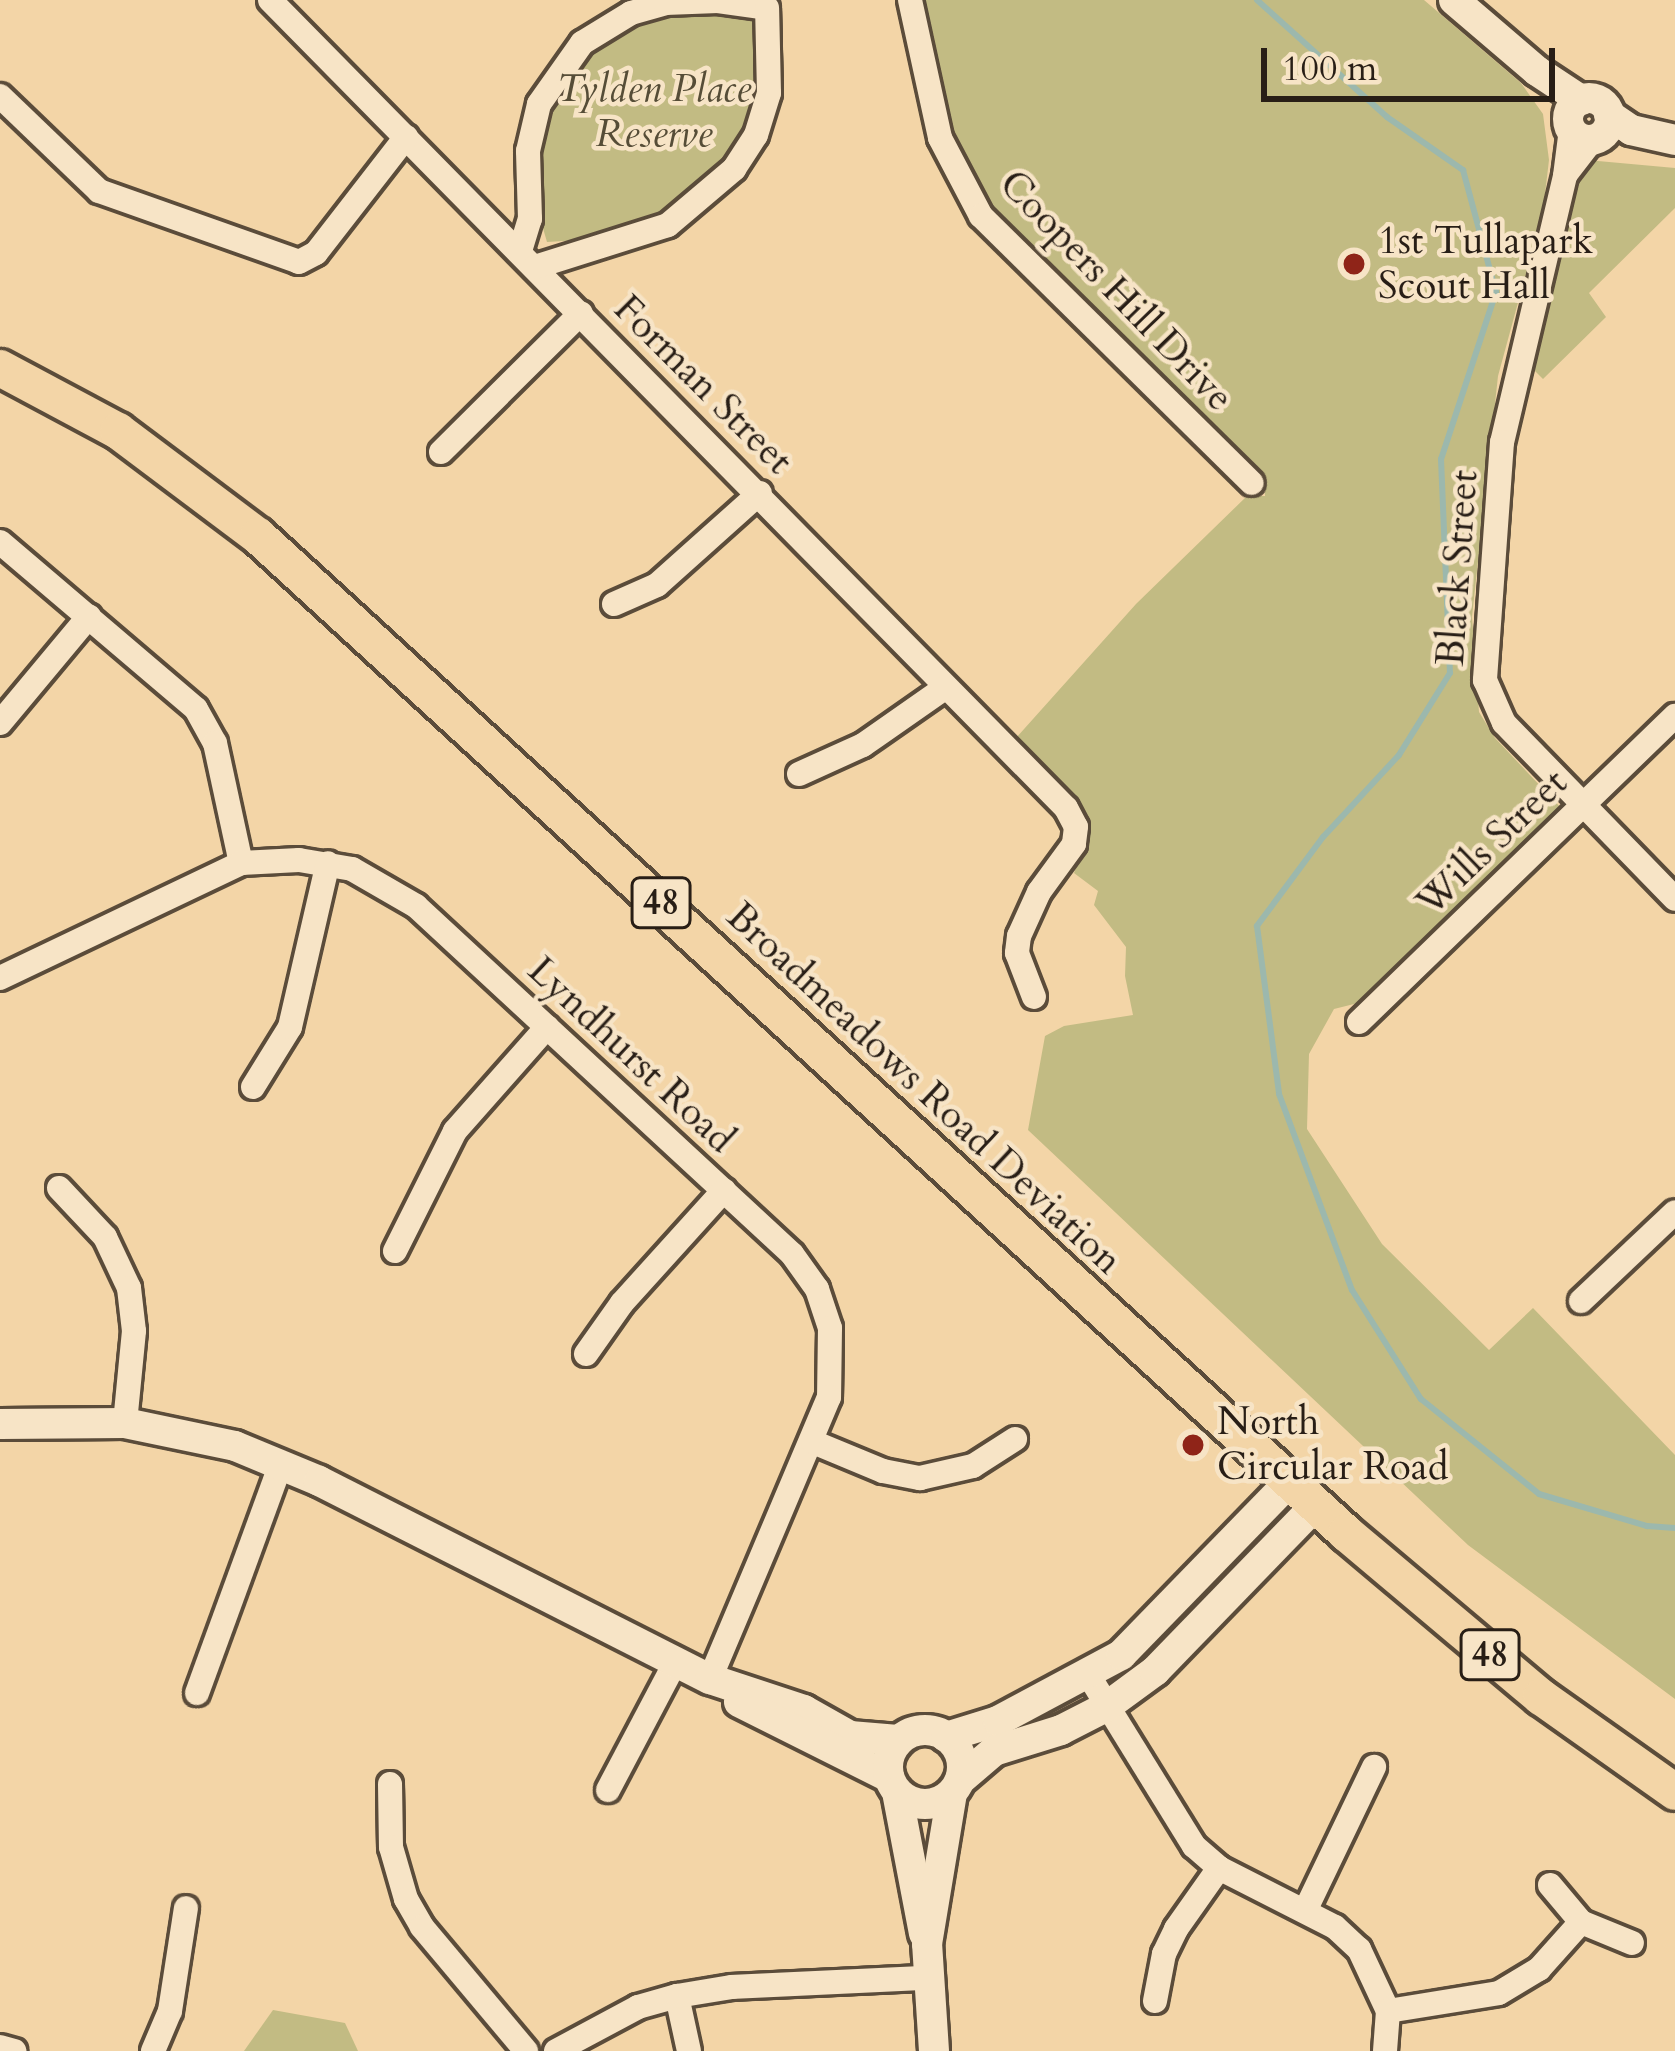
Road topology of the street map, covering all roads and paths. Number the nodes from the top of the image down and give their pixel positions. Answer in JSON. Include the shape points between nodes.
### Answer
{"nodes":[{"id":1,"x":270,"y":0,"type":"edge"},
{"id":2,"x":910,"y":0,"type":"edge"},
{"id":3,"x":1454,"y":0,"type":"edge"},
{"id":4,"x":771,"y":4,"type":"edge"},
{"id":5,"x":0,"y":95,"type":"edge"},
{"id":6,"x":1586,"y":124,"type":"junction"},
{"id":7,"x":406,"y":137,"type":"junction"},
{"id":8,"x":1665,"y":139,"type":"edge"},
{"id":9,"x":527,"y":259,"type":"junction"},
{"id":10,"x":581,"y":313,"type":"junction"},
{"id":11,"x":0,"y":368,"type":"edge"},
{"id":12,"x":441,"y":452,"type":"dead end"},
{"id":13,"x":1252,"y":483,"type":"dead end"},
{"id":14,"x":760,"y":493,"type":"junction"},
{"id":15,"x":0,"y":542,"type":"edge"},
{"id":16,"x":614,"y":604,"type":"dead end"},
{"id":17,"x":89,"y":616,"type":"junction"},
{"id":18,"x":946,"y":687,"type":"junction"},
{"id":19,"x":1675,"y":716,"type":"edge"},
{"id":20,"x":0,"y":723,"type":"edge"},
{"id":21,"x":799,"y":775,"type":"dead end"},
{"id":22,"x":1583,"y":805,"type":"junction"},
{"id":23,"x":242,"y":863,"type":"junction"},
{"id":24,"x":328,"y":863,"type":"junction"},
{"id":25,"x":1675,"y":898,"type":"edge"},
{"id":26,"x":0,"y":978,"type":"edge"},
{"id":27,"x":1034,"y":998,"type":"dead end"},
{"id":28,"x":1358,"y":1022,"type":"dead end"},
{"id":29,"x":548,"y":1027,"type":"junction"},
{"id":30,"x":253,"y":1087,"type":"dead end"},
{"id":31,"x":59,"y":1188,"type":"dead end"},
{"id":32,"x":724,"y":1190,"type":"junction"},
{"id":33,"x":1675,"y":1212,"type":"edge"},
{"id":34,"x":395,"y":1251,"type":"dead end"},
{"id":35,"x":1581,"y":1301,"type":"dead end"},
{"id":36,"x":586,"y":1354,"type":"dead end"},
{"id":37,"x":125,"y":1423,"type":"junction"},
{"id":38,"x":0,"y":1424,"type":"edge"},
{"id":39,"x":1016,"y":1439,"type":"dead end"},
{"id":40,"x":813,"y":1442,"type":"junction"},
{"id":41,"x":281,"y":1463,"type":"junction"},
{"id":42,"x":1303,"y":1493,"type":"junction"},
{"id":43,"x":1186,"y":1588,"type":"junction"},
{"id":44,"x":1215,"y":1612,"type":"junction"},
{"id":45,"x":675,"y":1663,"type":"junction"},
{"id":46,"x":1089,"y":1676,"type":"junction"},
{"id":47,"x":710,"y":1679,"type":"junction"},
{"id":48,"x":196,"y":1693,"type":"dead end"},
{"id":49,"x":1106,"y":1707,"type":"junction"},
{"id":50,"x":946,"y":1737,"type":"junction"},
{"id":51,"x":898,"y":1740,"type":"junction"},
{"id":52,"x":1374,"y":1767,"type":"dead end"},
{"id":53,"x":390,"y":1784,"type":"dead end"},
{"id":54,"x":893,"y":1785,"type":"junction"},
{"id":55,"x":956,"y":1786,"type":"junction"},
{"id":56,"x":608,"y":1790,"type":"dead end"},
{"id":57,"x":1675,"y":1792,"type":"edge"},
{"id":58,"x":903,"y":1842,"type":"junction"},
{"id":59,"x":944,"y":1843,"type":"junction"},
{"id":60,"x":1219,"y":1868,"type":"junction"},
{"id":61,"x":1550,"y":1885,"type":"dead end"},
{"id":62,"x":186,"y":1908,"type":"dead end"},
{"id":63,"x":1306,"y":1911,"type":"junction"},
{"id":64,"x":1581,"y":1922,"type":"junction"},
{"id":65,"x":1632,"y":1943,"type":"dead end"},
{"id":66,"x":927,"y":1945,"type":"junction"},
{"id":67,"x":926,"y":1978,"type":"junction"},
{"id":68,"x":677,"y":1996,"type":"junction"},
{"id":69,"x":1155,"y":2001,"type":"dead end"},
{"id":70,"x":1388,"y":2011,"type":"junction"},
{"id":71,"x":0,"y":2047,"type":"edge"},
{"id":72,"x":14,"y":2051,"type":"edge"},
{"id":73,"x":153,"y":2051,"type":"edge"},
{"id":74,"x":526,"y":2051,"type":"edge"},
{"id":75,"x":556,"y":2051,"type":"edge"},
{"id":76,"x":689,"y":2051,"type":"edge"},
{"id":77,"x":934,"y":2051,"type":"edge"},
{"id":78,"x":1385,"y":2051,"type":"edge"}],
"edges":[{"from":1,"to":7,"type":"street","name":"Forman Street"},
{"from":2,"to":13,"type":"street","name":"Coopers Hill Drive","via":[[940,138],[981,216]]},
{"from":3,"to":6,"type":"street"},
{"from":4,"to":9,"type":"street","via":[[769,93],[756,136],[734,169],[668,225]]},
{"from":4,"to":9,"type":"street","via":[[665,4],[631,13],[582,43],[539,104],[528,151]]},
{"from":5,"to":7,"type":"street","via":[[99,191],[299,262],[316,254]]},
{"from":6,"to":8,"type":"street"},
{"from":6,"to":22,"type":"street","name":"Black Street","via":[[1565,176],[1502,442],[1483,666],[1504,723]]},
{"from":7,"to":9,"type":"street","name":"Forman Street"},
{"from":9,"to":10,"type":"street","name":"Forman Street"},
{"from":10,"to":12,"type":"street"},
{"from":10,"to":14,"type":"street","name":"Forman Street"},
{"from":11,"to":42,"type":"main road","name":"Broadmeadows Road Deviation","number":"48","via":[[118,430],[258,536]]},
{"from":14,"to":16,"type":"street","via":[[657,585]]},
{"from":14,"to":18,"type":"street","name":"Forman Street"},
{"from":15,"to":17,"type":"street"},
{"from":17,"to":20,"type":"street"},
{"from":17,"to":23,"type":"street","via":[[208,726]]},
{"from":18,"to":21,"type":"street","via":[[863,745]]},
{"from":18,"to":27,"type":"street","name":"Forman Street","via":[[1076,826],[1071,851],[1018,935]]},
{"from":19,"to":22,"type":"street","name":"Wills Street"},
{"from":22,"to":25,"type":"street","name":"Black Street"},
{"from":22,"to":28,"type":"street","name":"Wills Street"},
{"from":23,"to":24,"type":"street","name":"Lyndhurst Road"},
{"from":23,"to":26,"type":"street","name":"Lyndhurst Road"},
{"from":24,"to":29,"type":"street","name":"Lyndhurst Road","via":[[395,889]]},
{"from":24,"to":30,"type":"street","via":[[290,1027]]},
{"from":29,"to":32,"type":"street","name":"Lyndhurst Road"},
{"from":29,"to":34,"type":"street","via":[[455,1131]]},
{"from":31,"to":37,"type":"street","via":[[105,1238],[129,1288],[134,1331]]},
{"from":32,"to":36,"type":"street"},
{"from":32,"to":40,"type":"street","name":"Lyndhurst Road","via":[[807,1272],[825,1312],[832,1376]]},
{"from":33,"to":35,"type":"street"},
{"from":37,"to":38,"type":"street"},
{"from":37,"to":41,"type":"street"},
{"from":39,"to":40,"type":"street","via":[[973,1466],[920,1478],[883,1472]]},
{"from":40,"to":47,"type":"street","name":"Lyndhurst Road"},
{"from":41,"to":45,"type":"street"},
{"from":41,"to":48,"type":"street"},
{"from":42,"to":43,"type":"street"},
{"from":42,"to":44,"type":"street"},
{"from":42,"to":57,"type":"main road","name":"Broadmeadows Road Deviation","number":"48","via":[[1541,1696]]},
{"from":43,"to":44,"type":"street"},
{"from":43,"to":46,"type":"street"},
{"from":44,"to":49,"type":"street"},
{"from":45,"to":47,"type":"street"},
{"from":45,"to":56,"type":"street"},
{"from":46,"to":49,"type":"street"},
{"from":46,"to":50,"type":"street"},
{"from":47,"to":51,"type":"street","via":[[804,1710],[850,1736]]},
{"from":47,"to":54,"type":"street"},
{"from":49,"to":55,"type":"street","via":[[994,1751]]},
{"from":49,"to":60,"type":"street","via":[[1161,1800]]},
{"from":50,"to":51,"type":"street","via":[[925,1730]]},
{"from":50,"to":55,"type":"street","via":[[961,1756]]},
{"from":51,"to":54,"type":"street","via":[[889,1758]]},
{"from":52,"to":63,"type":"street"},
{"from":53,"to":74,"type":"street","via":[[391,1847],[406,1899]]},
{"from":54,"to":55,"type":"street","via":[[918,1804]]},
{"from":54,"to":58,"type":"street"},
{"from":55,"to":59,"type":"street"},
{"from":58,"to":59,"type":"street"},
{"from":58,"to":66,"type":"street"},
{"from":59,"to":66,"type":"street"},
{"from":60,"to":63,"type":"street"},
{"from":60,"to":69,"type":"street","via":[[1176,1929]]},
{"from":61,"to":64,"type":"street"},
{"from":62,"to":73,"type":"street","via":[[170,2011]]},
{"from":63,"to":70,"type":"street","via":[[1359,1949]]},
{"from":64,"to":65,"type":"street"},
{"from":64,"to":70,"type":"street","via":[[1539,1969],[1499,1993]]},
{"from":66,"to":67,"type":"street"},
{"from":67,"to":68,"type":"street"},
{"from":67,"to":77,"type":"street"},
{"from":68,"to":75,"type":"street","via":[[638,2007]]},
{"from":68,"to":76,"type":"street"},
{"from":70,"to":78,"type":"street"},
{"from":71,"to":72,"type":"street"}]}
